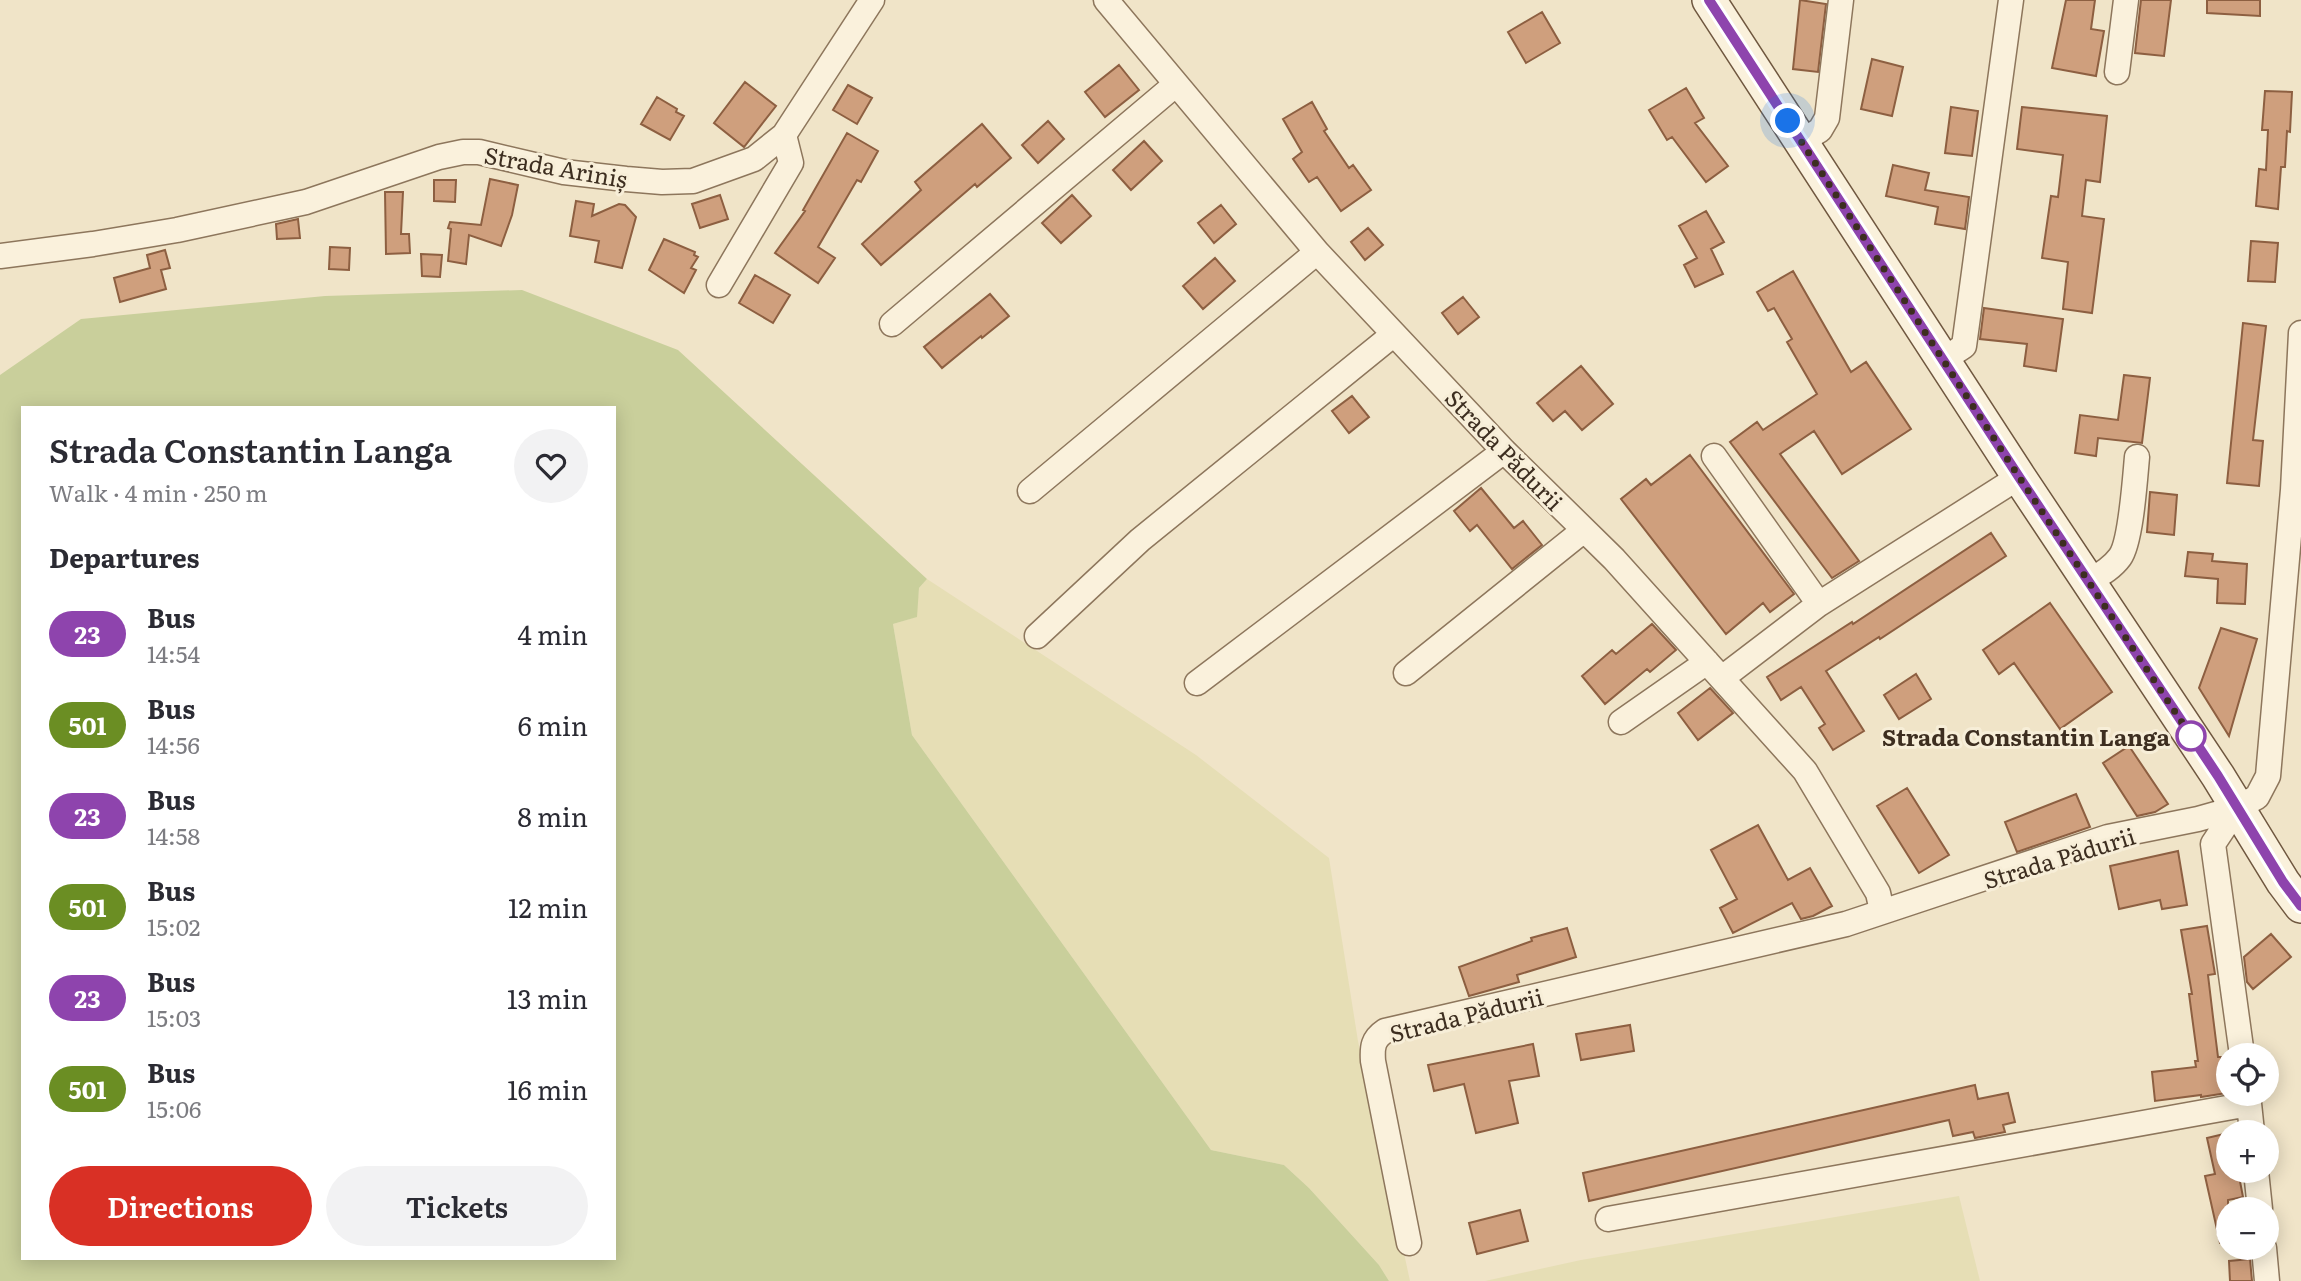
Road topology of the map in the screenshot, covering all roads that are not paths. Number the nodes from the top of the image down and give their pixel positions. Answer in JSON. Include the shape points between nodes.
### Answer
{"nodes":[{"id":1,"x":872,"y":0,"type":"edge"},
{"id":2,"x":1105,"y":0,"type":"edge"},
{"id":3,"x":1709,"y":0,"type":"edge"},
{"id":4,"x":1841,"y":0,"type":"edge"},
{"id":5,"x":2011,"y":0,"type":"edge"},
{"id":6,"x":2126,"y":0,"type":"edge"},
{"id":7,"x":2117,"y":72,"type":"dead end"},
{"id":8,"x":1175,"y":85,"type":"junction"},
{"id":9,"x":784,"y":135,"type":"junction"},
{"id":10,"x":1802,"y":141,"type":"junction"},
{"id":11,"x":1317,"y":253,"type":"junction"},
{"id":12,"x":0,"y":256,"type":"edge"},
{"id":13,"x":719,"y":285,"type":"dead end"},
{"id":14,"x":892,"y":324,"type":"dead end"},
{"id":15,"x":2301,"y":333,"type":"edge"},
{"id":16,"x":1394,"y":334,"type":"junction"},
{"id":17,"x":1943,"y":360,"type":"junction"},
{"id":18,"x":1504,"y":451,"type":"junction"},
{"id":19,"x":1714,"y":456,"type":"dead end"},
{"id":20,"x":2137,"y":457,"type":"dead end"},
{"id":21,"x":2019,"y":477,"type":"junction"},
{"id":22,"x":2297,"y":490,"type":"edge"},
{"id":23,"x":1030,"y":491,"type":"dead end"},
{"id":24,"x":1584,"y":530,"type":"junction"},
{"id":25,"x":2089,"y":581,"type":"junction"},
{"id":26,"x":1819,"y":604,"type":"junction"},
{"id":27,"x":1037,"y":636,"type":"dead end"},
{"id":28,"x":1714,"y":670,"type":"junction"},
{"id":29,"x":1406,"y":673,"type":"dead end"},
{"id":30,"x":1197,"y":683,"type":"dead end"},
{"id":31,"x":1621,"y":722,"type":"dead end"},
{"id":32,"x":2237,"y":808,"type":"junction"},
{"id":33,"x":2295,"y":886,"type":"edge"},
{"id":34,"x":1882,"y":911,"type":"junction"},
{"id":35,"x":2240,"y":1043,"type":"edge"},
{"id":36,"x":2216,"y":1105,"type":"edge"},
{"id":37,"x":1608,"y":1219,"type":"dead end"},
{"id":38,"x":1409,"y":1243,"type":"dead end"},
{"id":39,"x":2265,"y":1260,"type":"edge"},
{"id":40,"x":2267,"y":1281,"type":"edge"}],
"edges":[{"from":1,"to":9,"type":"street","name":"Strada Ariniș"},
{"from":2,"to":8,"type":"street","name":"Strada Pădurii"},
{"from":3,"to":10,"type":"main road"},
{"from":4,"to":10,"type":"street","via":[[1827,118],[1820,130]]},
{"from":5,"to":17,"type":"street","via":[[1964,346]]},
{"from":6,"to":7,"type":"street"},
{"from":8,"to":11,"type":"street","name":"Strada Pădurii"},
{"from":8,"to":14,"type":"street"},
{"from":9,"to":12,"type":"street","name":"Strada Ariniș","via":[[754,159],[693,181],[564,172],[463,152],[306,202],[165,232]]},
{"from":9,"to":13,"type":"street","via":[[791,163]]},
{"from":10,"to":17,"type":"main road"},
{"from":11,"to":16,"type":"street","name":"Strada Pădurii"},
{"from":11,"to":23,"type":"street"},
{"from":15,"to":22,"type":"street"},
{"from":16,"to":18,"type":"street","name":"Strada Pădurii"},
{"from":16,"to":27,"type":"street","via":[[1140,540]]},
{"from":17,"to":21,"type":"main road"},
{"from":18,"to":24,"type":"street","name":"Strada Pădurii"},
{"from":18,"to":30,"type":"street"},
{"from":19,"to":26,"type":"street"},
{"from":20,"to":25,"type":"street","via":[[2122,554]]},
{"from":21,"to":25,"type":"main road"},
{"from":21,"to":26,"type":"street"},
{"from":22,"to":32,"type":"street","via":[[2268,776],[2257,797]]},
{"from":24,"to":28,"type":"street","name":"Strada Pădurii"},
{"from":24,"to":29,"type":"street"},
{"from":25,"to":32,"type":"main road"},
{"from":26,"to":28,"type":"street"},
{"from":28,"to":31,"type":"street"},
{"from":28,"to":34,"type":"street","name":"Strada Pădurii","via":[[1805,771],[1878,893]]},
{"from":32,"to":33,"type":"main road"},
{"from":32,"to":34,"type":"street","name":"Strada Pădurii","via":[[2108,837]]},
{"from":32,"to":35,"type":"street","via":[[2213,844]]},
{"from":34,"to":38,"type":"street","name":"Strada Pădurii","via":[[1846,924],[1385,1031],[1372,1049],[1373,1061]]},
{"from":36,"to":37,"type":"street"},
{"from":39,"to":40,"type":"street"}]}
